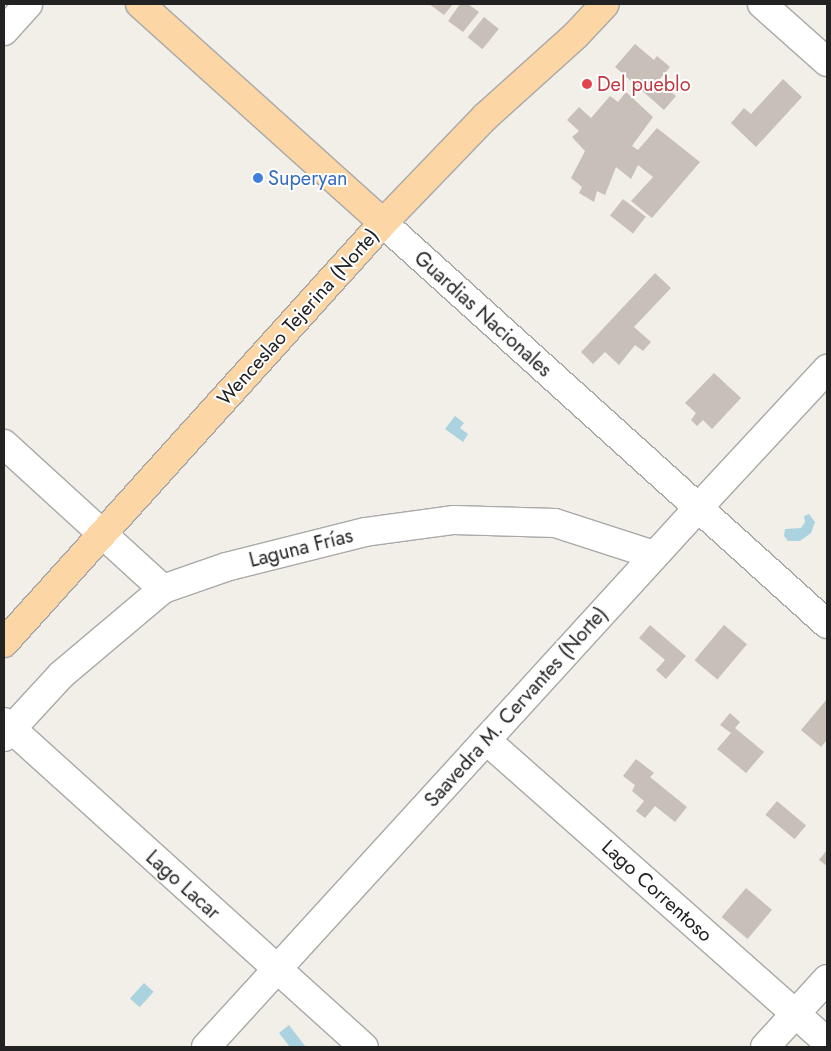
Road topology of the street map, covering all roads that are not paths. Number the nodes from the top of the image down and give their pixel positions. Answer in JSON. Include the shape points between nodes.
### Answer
{"nodes":[{"id":1,"x":28,"y":4,"type":"edge"},
{"id":2,"x":140,"y":4,"type":"edge"},
{"id":3,"x":605,"y":4,"type":"edge"},
{"id":4,"x":762,"y":4,"type":"edge"},
{"id":5,"x":4,"y":31,"type":"edge"},
{"id":6,"x":827,"y":62,"type":"edge"},
{"id":7,"x":383,"y":223,"type":"junction"},
{"id":8,"x":827,"y":369,"type":"edge"},
{"id":9,"x":4,"y":444,"type":"edge"},
{"id":10,"x":698,"y":508,"type":"junction"},
{"id":11,"x":102,"y":534,"type":"junction"},
{"id":12,"x":654,"y":556,"type":"junction"},
{"id":13,"x":163,"y":589,"type":"junction"},
{"id":14,"x":827,"y":624,"type":"edge"},
{"id":15,"x":4,"y":643,"type":"edge"},
{"id":16,"x":6,"y":729,"type":"edge"},
{"id":17,"x":486,"y":740,"type":"junction"},
{"id":18,"x":276,"y":970,"type":"junction"},
{"id":19,"x":827,"y":979,"type":"edge"},
{"id":20,"x":796,"y":1013,"type":"junction"},
{"id":21,"x":827,"y":1042,"type":"edge"},
{"id":22,"x":206,"y":1047,"type":"edge"},
{"id":23,"x":364,"y":1047,"type":"edge"},
{"id":24,"x":765,"y":1047,"type":"edge"}],
"edges":[{"from":1,"to":5,"type":"street"},
{"from":2,"to":7,"type":"main road","name":"Guardias Nacionales"},
{"from":3,"to":7,"type":"main road","name":"Wenceslao Tejerina (Norte)","via":[[576,35],[485,117]]},
{"from":4,"to":6,"type":"street"},
{"from":7,"to":10,"type":"street","name":"Guardias Nacionales"},
{"from":7,"to":11,"type":"main road","name":"Wenceslao Tejerina (Norte)"},
{"from":8,"to":10,"type":"street","name":"Saavedra M. Cervantes (Norte)"},
{"from":9,"to":11,"type":"street"},
{"from":10,"to":12,"type":"street","name":"Saavedra M. Cervantes (Norte)"},
{"from":10,"to":14,"type":"street","name":"Guardias Nacionales"},
{"from":11,"to":13,"type":"street"},
{"from":11,"to":15,"type":"main road","name":"Wenceslao Tejerina (Norte)"},
{"from":12,"to":13,"type":"street","name":"Laguna Frías","via":[[555,523],[454,520],[365,532],[226,567]]},
{"from":12,"to":17,"type":"street","name":"Saavedra M. Cervantes (Norte)"},
{"from":13,"to":16,"type":"street","name":"Laguna Frías","via":[[61,675]]},
{"from":16,"to":18,"type":"street","name":"Lago Lacar"},
{"from":17,"to":18,"type":"street","name":"Saavedra M. Cervantes (Norte)"},
{"from":17,"to":20,"type":"street","name":"Lago Correntoso"},
{"from":18,"to":22,"type":"street","name":"Saavedra M. Cervantes (Norte)"},
{"from":18,"to":23,"type":"street","name":"Lago Lacar"},
{"from":19,"to":20,"type":"street"},
{"from":20,"to":21,"type":"street","name":"Lago Correntoso"},
{"from":20,"to":24,"type":"street"}]}
